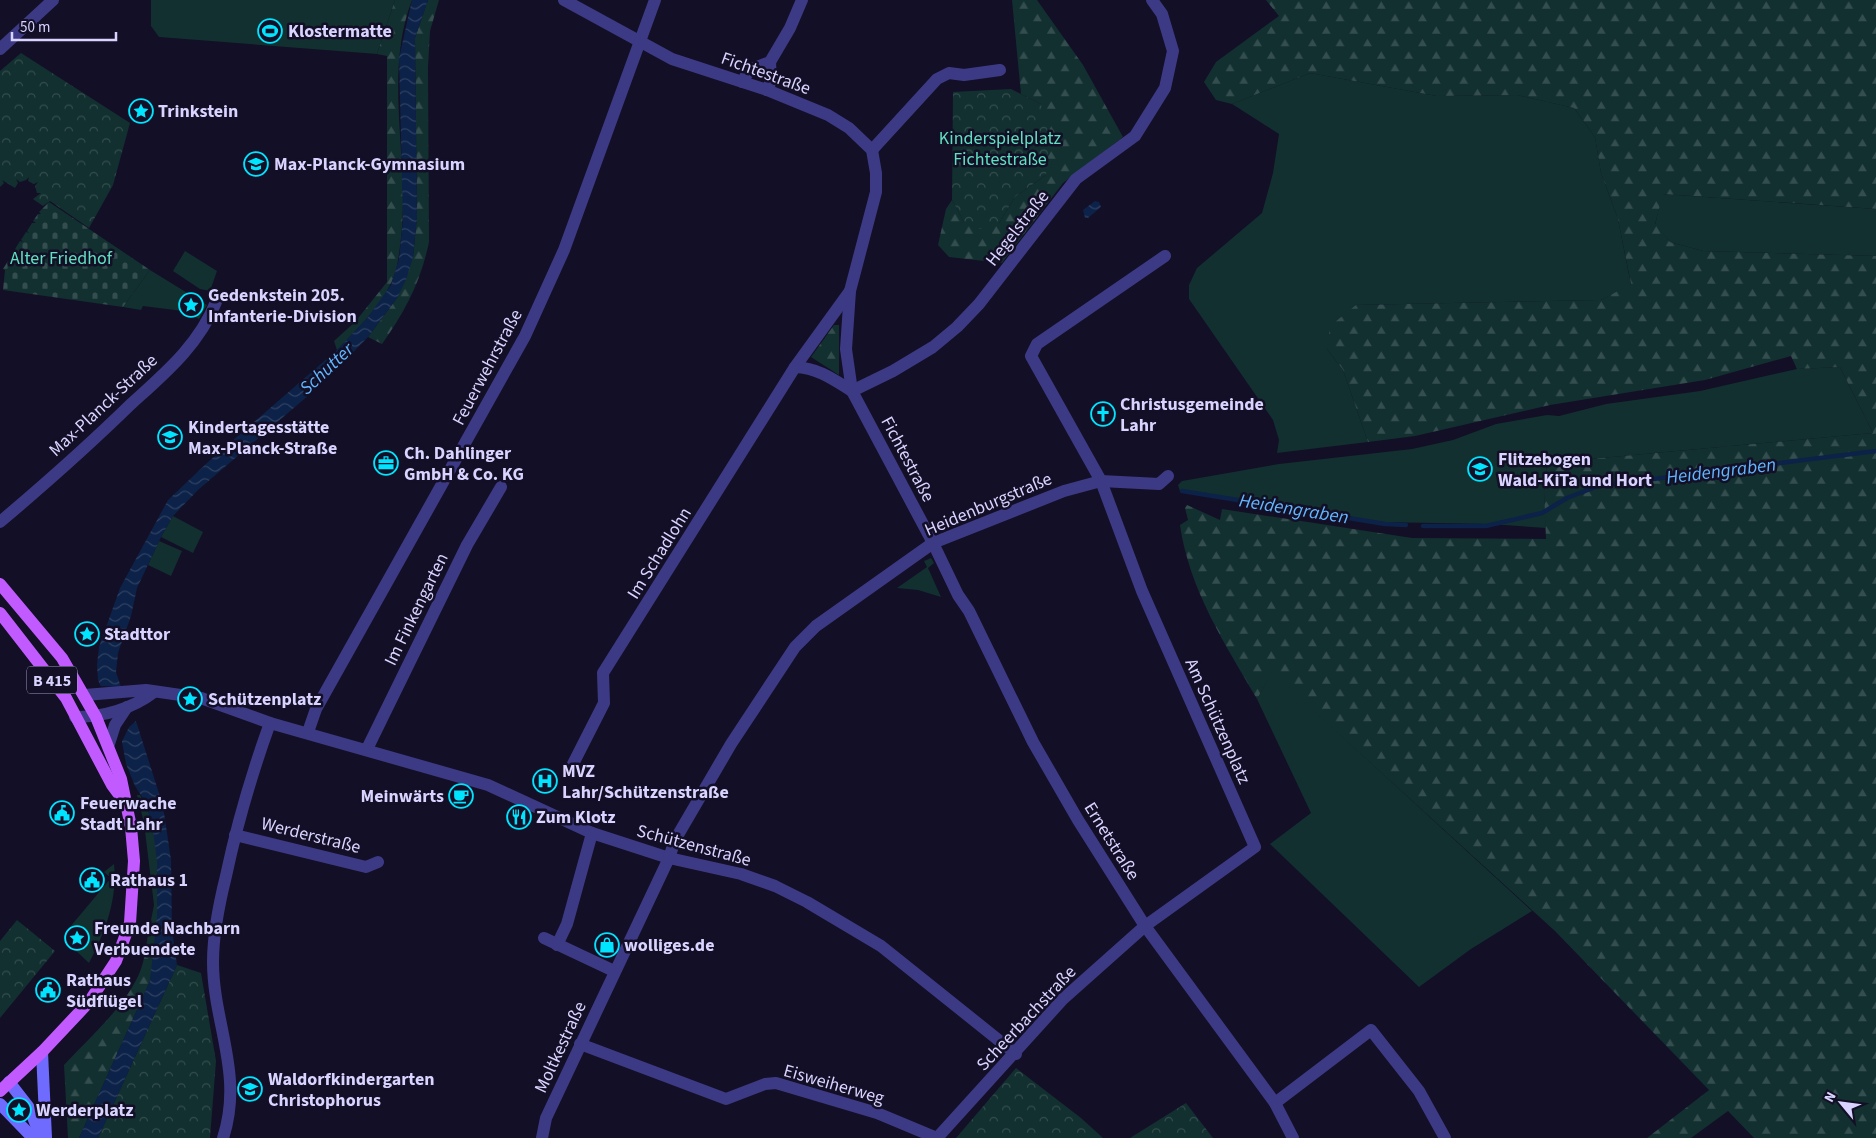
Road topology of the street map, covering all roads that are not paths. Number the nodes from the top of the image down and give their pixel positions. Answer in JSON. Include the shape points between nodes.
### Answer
{"nodes":[{"id":1,"x":54,"y":0,"type":"edge"},
{"id":2,"x":564,"y":0,"type":"edge"},
{"id":3,"x":655,"y":0,"type":"edge"},
{"id":4,"x":802,"y":0,"type":"edge"},
{"id":5,"x":1152,"y":0,"type":"edge"},
{"id":6,"x":641,"y":43,"type":"junction"},
{"id":7,"x":0,"y":49,"type":"edge"},
{"id":8,"x":770,"y":62,"type":"junction"},
{"id":9,"x":1000,"y":70,"type":"dead end"},
{"id":10,"x":742,"y":82,"type":"junction"},
{"id":11,"x":768,"y":90,"type":"junction"},
{"id":12,"x":872,"y":150,"type":"junction"},
{"id":13,"x":1165,"y":256,"type":"dead end"},
{"id":14,"x":850,"y":291,"type":"junction"},
{"id":15,"x":216,"y":302,"type":"dead end"},
{"id":16,"x":795,"y":367,"type":"junction"},
{"id":17,"x":852,"y":391,"type":"junction"},
{"id":18,"x":1163,"y":480,"type":"dead end"},
{"id":19,"x":1101,"y":481,"type":"junction"},
{"id":20,"x":501,"y":487,"type":"dead end"},
{"id":21,"x":0,"y":522,"type":"edge"},
{"id":22,"x":933,"y":543,"type":"junction"},
{"id":23,"x":0,"y":584,"type":"edge"},
{"id":24,"x":0,"y":613,"type":"edge"},
{"id":25,"x":154,"y":692,"type":"junction"},
{"id":26,"x":85,"y":695,"type":"junction"},
{"id":27,"x":127,"y":707,"type":"junction"},
{"id":28,"x":75,"y":716,"type":"junction"},
{"id":29,"x":96,"y":717,"type":"junction"},
{"id":30,"x":270,"y":723,"type":"junction"},
{"id":31,"x":308,"y":732,"type":"junction"},
{"id":32,"x":109,"y":744,"type":"junction"},
{"id":33,"x":367,"y":749,"type":"junction"},
{"id":34,"x":573,"y":764,"type":"dead end"},
{"id":35,"x":124,"y":802,"type":"junction"},
{"id":36,"x":592,"y":833,"type":"junction"},
{"id":37,"x":235,"y":834,"type":"junction"},
{"id":38,"x":669,"y":858,"type":"junction"},
{"id":39,"x":378,"y":862,"type":"dead end"},
{"id":40,"x":1145,"y":926,"type":"junction"},
{"id":41,"x":544,"y":938,"type":"dead end"},
{"id":42,"x":557,"y":945,"type":"junction"},
{"id":43,"x":614,"y":971,"type":"junction"},
{"id":44,"x":580,"y":1044,"type":"junction"},
{"id":45,"x":42,"y":1052,"type":"junction"},
{"id":46,"x":1016,"y":1054,"type":"junction"},
{"id":47,"x":5,"y":1086,"type":"edge"},
{"id":48,"x":0,"y":1104,"type":"edge"},
{"id":49,"x":1275,"y":1104,"type":"junction"},
{"id":50,"x":33,"y":1138,"type":"edge"},
{"id":51,"x":41,"y":1138,"type":"edge"},
{"id":52,"x":46,"y":1138,"type":"edge"},
{"id":53,"x":223,"y":1138,"type":"edge"},
{"id":54,"x":542,"y":1138,"type":"edge"},
{"id":55,"x":937,"y":1138,"type":"edge"},
{"id":56,"x":1293,"y":1138,"type":"edge"},
{"id":57,"x":1445,"y":1138,"type":"edge"}],
"edges":[{"from":1,"to":7,"type":"street"},
{"from":2,"to":6,"type":"street","name":"Fichtestraße"},
{"from":3,"to":6,"type":"street","name":"Feuerwehrstraße"},
{"from":4,"to":8,"type":"street"},
{"from":5,"to":17,"type":"street","name":"Hegelstraße","via":[[1162,14],[1173,50],[1165,88],[1135,136],[1076,179],[984,298],[957,327],[917,357]]},
{"from":6,"to":10,"type":"street","name":"Fichtestraße","via":[[672,59]]},
{"from":6,"to":31,"type":"street","name":"Feuerwehrstraße","via":[[564,250],[525,336],[316,710]]},
{"from":8,"to":10,"type":"street","via":[[754,68]]},
{"from":8,"to":11,"type":"street"},
{"from":9,"to":12,"type":"street","via":[[964,75],[949,73],[937,79]]},
{"from":10,"to":11,"type":"street","name":"Fichtestraße"},
{"from":11,"to":12,"type":"street","name":"Fichtestraße","via":[[828,115],[849,128]]},
{"from":12,"to":14,"type":"street","name":"Fichtestraße","via":[[876,192]]},
{"from":13,"to":19,"type":"street","via":[[1036,344],[1031,356]]},
{"from":14,"to":16,"type":"street","name":"Fichtestraße"},
{"from":14,"to":17,"type":"street","name":"Fichtestraße","via":[[846,349]]},
{"from":15,"to":21,"type":"street","name":"Max-Planck-Straße","via":[[202,330],[181,358]]},
{"from":16,"to":17,"type":"street","via":[[824,374]]},
{"from":16,"to":34,"type":"street","name":"Im Schadlohn","via":[[603,673],[604,703]]},
{"from":17,"to":22,"type":"street","name":"Fichtestraße"},
{"from":18,"to":19,"type":"street","name":"Heidenburgstraße"},
{"from":19,"to":22,"type":"street","name":"Heidenburgstraße","via":[[1064,491]]},
{"from":19,"to":40,"type":"street","name":"Am Schützenplatz","via":[[1142,591],[1255,847]]},
{"from":20,"to":33,"type":"street","name":"Im Finkengarten","via":[[467,545]]},
{"from":22,"to":38,"type":"street","name":"Heidenburgstraße","via":[[816,626],[794,647],[731,744],[675,840]]},
{"from":22,"to":40,"type":"street","name":"Ernetstraße","via":[[1033,742]]},
{"from":23,"to":26,"type":"main road","number":"B 415","via":[[50,642]]},
{"from":24,"to":28,"type":"main road","number":"B 415","via":[[66,698]]},
{"from":25,"to":26,"type":"street","name":"Schützenstraße"},
{"from":25,"to":27,"type":"street"},
{"from":25,"to":30,"type":"street","name":"Schützenstraße","via":[[200,698]]},
{"from":26,"to":29,"type":"main road","number":"B 415"},
{"from":27,"to":29,"type":"street"},
{"from":27,"to":32,"type":"street","via":[[115,725]]},
{"from":28,"to":29,"type":"street"},
{"from":28,"to":35,"type":"main road","number":"B 415"},
{"from":29,"to":32,"type":"main road","number":"B 415"},
{"from":30,"to":31,"type":"street","name":"Schützenstraße"},
{"from":30,"to":37,"type":"street","name":"Werderstraße"},
{"from":31,"to":33,"type":"street","name":"Schützenstraße"},
{"from":32,"to":35,"type":"main road","number":"B 415","via":[[121,779]]},
{"from":33,"to":36,"type":"street","name":"Schützenstraße","via":[[488,785]]},
{"from":35,"to":45,"type":"main road","number":"B 415","via":[[131,827],[134,861],[130,923],[116,960],[89,1002]]},
{"from":36,"to":38,"type":"street","name":"Schützenstraße"},
{"from":36,"to":42,"type":"street","via":[[567,924]]},
{"from":37,"to":39,"type":"street","name":"Werderstraße","via":[[366,867]]},
{"from":37,"to":53,"type":"street","name":"Werderstraße","via":[[215,921],[213,963],[231,1072]]},
{"from":38,"to":43,"type":"street","name":"Moltkestraße"},
{"from":38,"to":46,"type":"street","name":"Schützenstraße","via":[[741,874],[807,902],[901,961]]},
{"from":40,"to":46,"type":"street","name":"Scheerbachstraße","via":[[1063,999]]},
{"from":40,"to":49,"type":"street","name":"Ernetstraße"},
{"from":41,"to":42,"type":"street"},
{"from":42,"to":43,"type":"street"},
{"from":43,"to":44,"type":"street","name":"Moltkestraße"},
{"from":44,"to":54,"type":"street","name":"Moltkestraße","via":[[546,1118]]},
{"from":44,"to":55,"type":"street","name":"Eisweiherweg","via":[[726,1099],[765,1084],[776,1084],[876,1113]]},
{"from":45,"to":47,"type":"main road","number":"B 415"},
{"from":45,"to":52,"type":"street"},
{"from":46,"to":55,"type":"street","name":"Scheerbachstraße"},
{"from":47,"to":51,"type":"street","via":[[30,1109]]},
{"from":48,"to":50,"type":"street"},
{"from":49,"to":56,"type":"street","name":"Ernetstraße"},
{"from":49,"to":57,"type":"street","via":[[1371,1030],[1419,1092]]}]}
